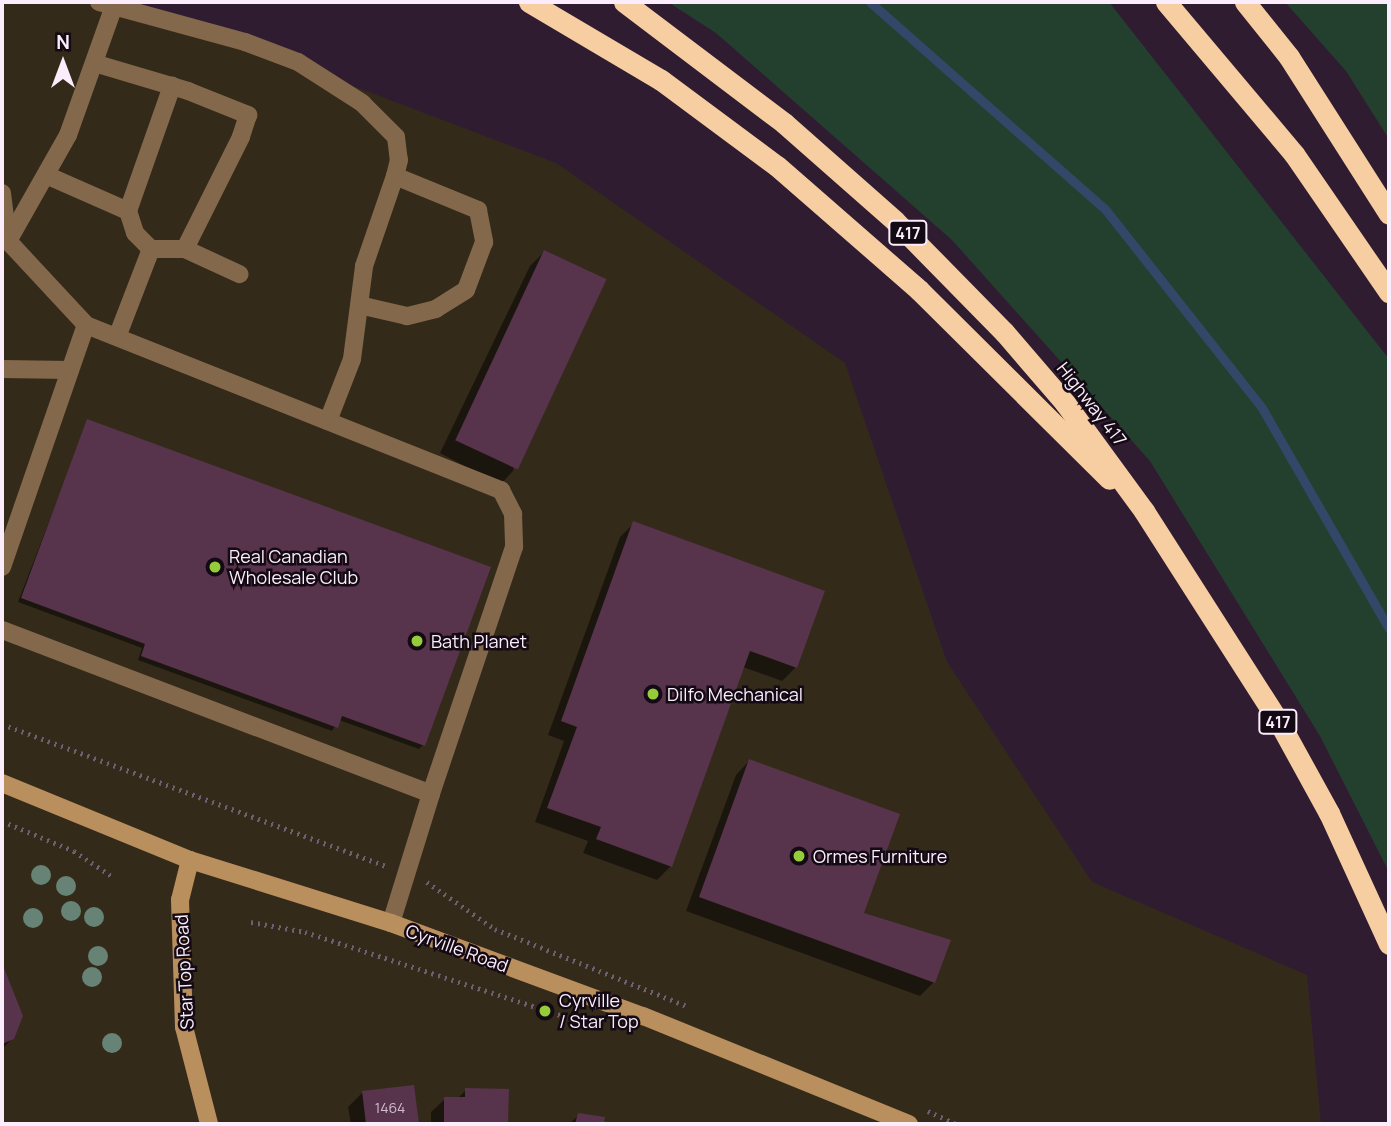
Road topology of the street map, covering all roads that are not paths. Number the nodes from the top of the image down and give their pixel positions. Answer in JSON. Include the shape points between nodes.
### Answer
{"nodes":[{"id":1,"x":529,"y":2,"type":"edge"},
{"id":2,"x":624,"y":2,"type":"edge"},
{"id":3,"x":1166,"y":2,"type":"edge"},
{"id":4,"x":1245,"y":2,"type":"edge"},
{"id":5,"x":107,"y":4,"type":"edge"},
{"id":6,"x":94,"y":63,"type":"junction"},
{"id":7,"x":172,"y":86,"type":"junction"},
{"id":8,"x":46,"y":175,"type":"junction"},
{"id":9,"x":395,"y":176,"type":"junction"},
{"id":10,"x":2,"y":193,"type":"edge"},
{"id":11,"x":128,"y":211,"type":"junction"},
{"id":12,"x":1389,"y":215,"type":"edge"},
{"id":13,"x":8,"y":241,"type":"junction"},
{"id":14,"x":151,"y":249,"type":"junction"},
{"id":15,"x":185,"y":249,"type":"junction"},
{"id":16,"x":239,"y":274,"type":"dead end"},
{"id":17,"x":1389,"y":292,"type":"edge"},
{"id":18,"x":359,"y":305,"type":"junction"},
{"id":19,"x":86,"y":325,"type":"junction"},
{"id":20,"x":117,"y":337,"type":"junction"},
{"id":21,"x":2,"y":369,"type":"edge"},
{"id":22,"x":70,"y":370,"type":"junction"},
{"id":23,"x":328,"y":421,"type":"junction"},
{"id":24,"x":1144,"y":511,"type":"junction"},
{"id":25,"x":2,"y":567,"type":"edge"},
{"id":26,"x":2,"y":630,"type":"edge"},
{"id":27,"x":2,"y":783,"type":"edge"},
{"id":28,"x":431,"y":794,"type":"junction"},
{"id":29,"x":190,"y":860,"type":"junction"},
{"id":30,"x":391,"y":923,"type":"junction"},
{"id":31,"x":1389,"y":944,"type":"edge"},
{"id":32,"x":209,"y":1124,"type":"edge"},
{"id":33,"x":909,"y":1124,"type":"edge"}],
"edges":[{"from":1,"to":24,"type":"highway","via":[[661,80],[777,166],[919,290],[1049,424]]},
{"from":2,"to":24,"type":"highway","name":"Highway 417","number":"417","via":[[784,123],[895,221],[996,323],[1065,402]]},
{"from":3,"to":17,"type":"highway","via":[[1294,154]]},
{"from":4,"to":12,"type":"highway","via":[[1289,57]]},
{"from":5,"to":6,"type":"lane"},
{"from":5,"to":9,"type":"lane","via":[[245,42],[298,62],[362,103],[396,137],[399,160]]},
{"from":6,"to":7,"type":"lane"},
{"from":6,"to":8,"type":"lane","via":[[68,135]]},
{"from":7,"to":11,"type":"lane"},
{"from":7,"to":15,"type":"lane","via":[[248,115]]},
{"from":8,"to":11,"type":"lane"},
{"from":8,"to":13,"type":"lane"},
{"from":9,"to":18,"type":"lane","via":[[364,266]]},
{"from":9,"to":18,"type":"lane","via":[[478,210],[484,242],[466,290],[436,309],[407,316]]},
{"from":10,"to":13,"type":"lane"},
{"from":11,"to":14,"type":"lane","via":[[135,233]]},
{"from":13,"to":19,"type":"lane"},
{"from":14,"to":15,"type":"lane"},
{"from":14,"to":20,"type":"lane"},
{"from":15,"to":16,"type":"lane"},
{"from":18,"to":23,"type":"lane","via":[[352,359]]},
{"from":19,"to":20,"type":"lane"},
{"from":19,"to":22,"type":"lane"},
{"from":20,"to":23,"type":"lane"},
{"from":21,"to":22,"type":"lane"},
{"from":22,"to":25,"type":"lane"},
{"from":23,"to":28,"type":"lane","via":[[501,490],[513,514],[514,547]]},
{"from":24,"to":31,"type":"highway","name":"Highway 417","number":"417","via":[[1307,772]]},
{"from":26,"to":28,"type":"lane"},
{"from":27,"to":29,"type":"main road","name":"Cyrville Road"},
{"from":28,"to":30,"type":"lane"},
{"from":29,"to":30,"type":"main road","name":"Cyrville Road"},
{"from":29,"to":32,"type":"main road","name":"Star Top Road","via":[[180,900],[184,1027]]},
{"from":30,"to":33,"type":"main road","name":"Cyrville Road","via":[[736,1052]]}]}
